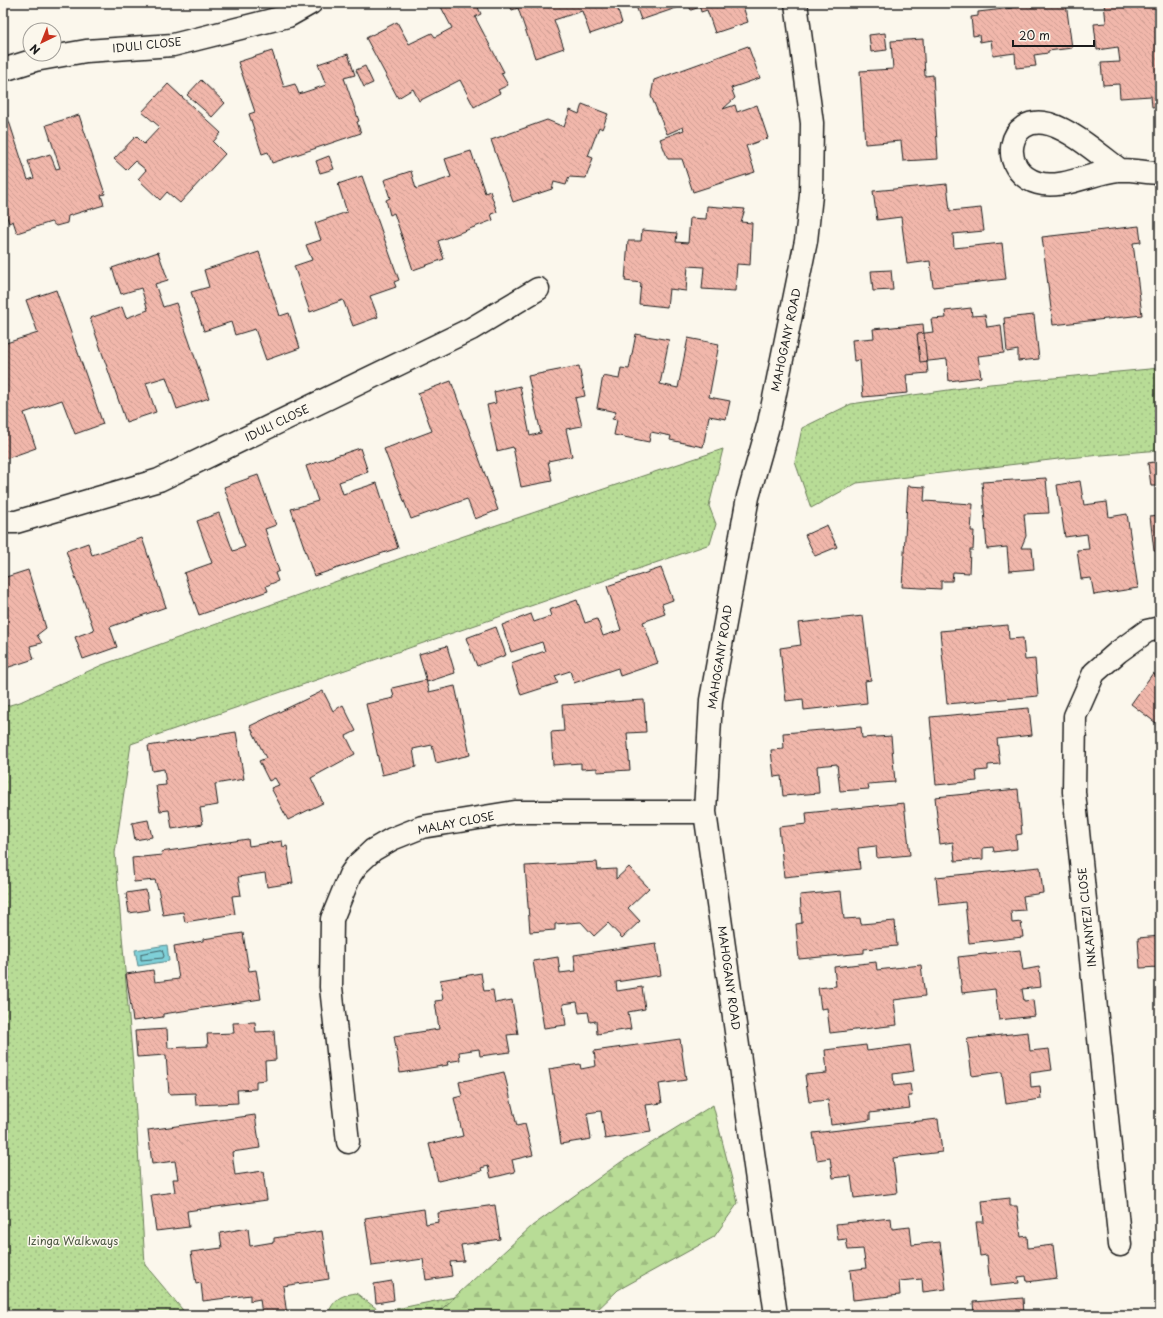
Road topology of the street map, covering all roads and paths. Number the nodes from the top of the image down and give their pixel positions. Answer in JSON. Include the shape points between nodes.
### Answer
{"nodes":[{"id":1,"x":311,"y":3,"type":"edge"},
{"id":2,"x":796,"y":3,"type":"edge"},
{"id":3,"x":3,"y":70,"type":"edge"},
{"id":4,"x":1120,"y":170,"type":"dead end"},
{"id":5,"x":1160,"y":172,"type":"edge"},
{"id":6,"x":538,"y":289,"type":"dead end"},
{"id":7,"x":3,"y":522,"type":"edge"},
{"id":8,"x":1160,"y":628,"type":"edge"},
{"id":9,"x":705,"y":812,"type":"junction"},
{"id":10,"x":348,"y":1142,"type":"dead end"},
{"id":11,"x":1120,"y":1245,"type":"dead end"},
{"id":12,"x":776,"y":1315,"type":"edge"}],
"edges":[{"from":1,"to":3,"type":"street","name":"IDULI CLOSE","via":[[288,16],[173,45],[86,51],[35,60]]},
{"from":2,"to":9,"type":"street","name":"MAHOGANY ROAD","via":[[812,123],[811,195],[806,241],[769,423],[748,497],[711,700]]},
{"from":4,"to":5,"type":"street"},
{"from":6,"to":7,"type":"street","name":"IDULI CLOSE","via":[[471,329],[159,480],[16,522]]},
{"from":8,"to":11,"type":"street","name":"INKANYEZI CLOSE","via":[[1147,632],[1094,673],[1075,716],[1074,792]]},
{"from":9,"to":10,"type":"street","name":"MALAY CLOSE","via":[[515,812],[422,827],[373,850],[350,875],[332,919],[331,987]]},
{"from":9,"to":12,"type":"street","name":"MAHOGANY ROAD"}]}
